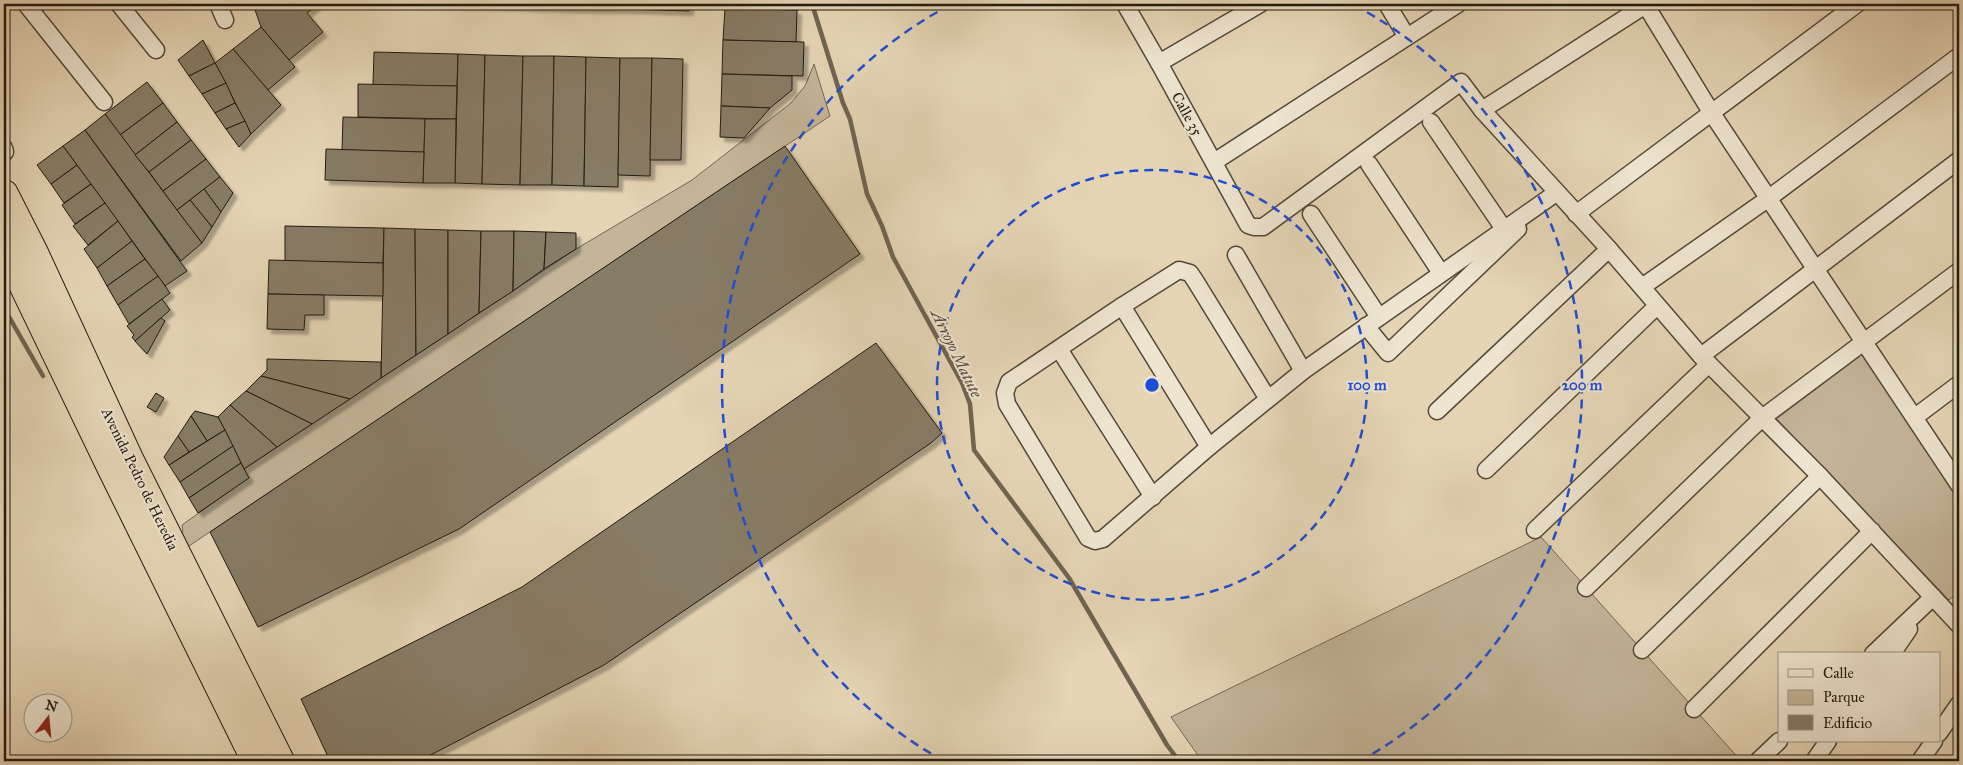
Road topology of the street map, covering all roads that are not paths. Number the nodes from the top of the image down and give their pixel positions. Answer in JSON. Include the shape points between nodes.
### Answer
{"nodes":[{"id":1,"x":26,"y":4,"type":"edge"},
{"id":2,"x":119,"y":4,"type":"edge"},
{"id":3,"x":218,"y":4,"type":"edge"},
{"id":4,"x":1125,"y":4,"type":"edge"},
{"id":5,"x":1260,"y":4,"type":"edge"},
{"id":6,"x":1387,"y":4,"type":"edge"},
{"id":7,"x":1458,"y":4,"type":"edge"},
{"id":8,"x":1646,"y":4,"type":"edge"},
{"id":9,"x":1857,"y":4,"type":"edge"},
{"id":10,"x":226,"y":20,"type":"dead end"},
{"id":11,"x":1407,"y":37,"type":"junction"},
{"id":12,"x":156,"y":50,"type":"dead end"},
{"id":13,"x":1959,"y":56,"type":"edge"},
{"id":14,"x":1160,"y":63,"type":"junction"},
{"id":15,"x":104,"y":102,"type":"dead end"},
{"id":16,"x":1482,"y":110,"type":"junction"},
{"id":17,"x":1711,"y":112,"type":"junction"},
{"id":18,"x":1431,"y":122,"type":"dead end"},
{"id":19,"x":1959,"y":160,"type":"edge"},
{"id":20,"x":1214,"y":162,"type":"junction"},
{"id":21,"x":1369,"y":164,"type":"dead end"},
{"id":22,"x":1556,"y":193,"type":"junction"},
{"id":23,"x":4,"y":194,"type":"edge"},
{"id":24,"x":1768,"y":198,"type":"junction"},
{"id":25,"x":1311,"y":214,"type":"dead end"},
{"id":26,"x":1576,"y":214,"type":"junction"},
{"id":27,"x":1504,"y":229,"type":"junction"},
{"id":28,"x":4,"y":245,"type":"edge"},
{"id":29,"x":1609,"y":249,"type":"junction"},
{"id":30,"x":1236,"y":255,"type":"dead end"},
{"id":31,"x":1814,"y":269,"type":"junction"},
{"id":32,"x":1959,"y":271,"type":"edge"},
{"id":33,"x":1441,"y":273,"type":"junction"},
{"id":34,"x":1642,"y":287,"type":"junction"},
{"id":35,"x":1122,"y":306,"type":"junction"},
{"id":36,"x":1657,"y":306,"type":"junction"},
{"id":37,"x":1372,"y":321,"type":"junction"},
{"id":38,"x":1863,"y":343,"type":"junction"},
{"id":39,"x":1059,"y":349,"type":"junction"},
{"id":40,"x":1705,"y":360,"type":"junction"},
{"id":41,"x":1302,"y":371,"type":"junction"},
{"id":42,"x":1959,"y":384,"type":"edge"},
{"id":43,"x":1268,"y":399,"type":"junction"},
{"id":44,"x":1437,"y":411,"type":"dead end"},
{"id":45,"x":1915,"y":417,"type":"junction"},
{"id":46,"x":1762,"y":418,"type":"junction"},
{"id":47,"x":1210,"y":447,"type":"junction"},
{"id":48,"x":1486,"y":470,"type":"dead end"},
{"id":49,"x":1820,"y":476,"type":"junction"},
{"id":50,"x":1959,"y":485,"type":"edge"},
{"id":51,"x":1154,"y":497,"type":"junction"},
{"id":52,"x":1535,"y":530,"type":"dead end"},
{"id":53,"x":1872,"y":531,"type":"junction"},
{"id":54,"x":1586,"y":588,"type":"dead end"},
{"id":55,"x":1933,"y":597,"type":"junction"},
{"id":56,"x":1953,"y":607,"type":"edge"},
{"id":57,"x":1959,"y":625,"type":"edge"},
{"id":58,"x":1642,"y":650,"type":"dead end"},
{"id":59,"x":1875,"y":652,"type":"edge"},
{"id":60,"x":1893,"y":652,"type":"edge"},
{"id":61,"x":1959,"y":704,"type":"edge"},
{"id":62,"x":1694,"y":709,"type":"dead end"},
{"id":63,"x":1940,"y":732,"type":"edge"},
{"id":64,"x":1779,"y":742,"type":"edge"},
{"id":65,"x":1827,"y":742,"type":"edge"},
{"id":66,"x":1933,"y":742,"type":"edge"},
{"id":67,"x":256,"y":761,"type":"edge"},
{"id":68,"x":280,"y":761,"type":"edge"},
{"id":69,"x":1758,"y":761,"type":"edge"},
{"id":70,"x":1814,"y":761,"type":"edge"},
{"id":71,"x":1920,"y":761,"type":"edge"}],
"edges":[{"from":1,"to":15,"type":"street"},
{"from":2,"to":12,"type":"street"},
{"from":3,"to":10,"type":"street"},
{"from":4,"to":14,"type":"street","name":"Calle 35"},
{"from":5,"to":14,"type":"street"},
{"from":6,"to":11,"type":"street"},
{"from":7,"to":11,"type":"street"},
{"from":8,"to":16,"type":"street"},
{"from":8,"to":17,"type":"street"},
{"from":9,"to":17,"type":"street"},
{"from":11,"to":20,"type":"street"},
{"from":13,"to":24,"type":"street"},
{"from":14,"to":20,"type":"street","name":"Calle 35"},
{"from":16,"to":20,"type":"street","name":"Calle 35","via":[[1461,82],[1263,227],[1248,225]]},
{"from":16,"to":22,"type":"street"},
{"from":17,"to":24,"type":"street"},
{"from":17,"to":26,"type":"street"},
{"from":18,"to":27,"type":"street"},
{"from":19,"to":31,"type":"street"},
{"from":21,"to":33,"type":"street"},
{"from":22,"to":26,"type":"street"},
{"from":22,"to":27,"type":"street"},
{"from":22,"to":37,"type":"street","via":[[1388,353]]},
{"from":23,"to":68,"type":"highway","name":"Avenida Pedro de Heredia","via":[[130,461]]},
{"from":24,"to":31,"type":"street"},
{"from":24,"to":34,"type":"street"},
{"from":25,"to":37,"type":"street"},
{"from":26,"to":29,"type":"street"},
{"from":27,"to":33,"type":"street"},
{"from":28,"to":67,"type":"highway","name":"Avenida Pedro de Heredia"},
{"from":29,"to":34,"type":"street"},
{"from":29,"to":44,"type":"street"},
{"from":30,"to":41,"type":"street"},
{"from":31,"to":38,"type":"street"},
{"from":31,"to":40,"type":"street"},
{"from":32,"to":38,"type":"street"},
{"from":33,"to":37,"type":"street"},
{"from":34,"to":36,"type":"street"},
{"from":35,"to":39,"type":"street"},
{"from":35,"to":43,"type":"street","via":[[1179,270],[1190,273]]},
{"from":35,"to":47,"type":"street"},
{"from":36,"to":40,"type":"street"},
{"from":36,"to":48,"type":"street"},
{"from":37,"to":41,"type":"street"},
{"from":38,"to":45,"type":"street"},
{"from":38,"to":46,"type":"street"},
{"from":39,"to":51,"type":"street"},
{"from":39,"to":51,"type":"street","via":[[1009,382],[1005,393],[1007,404],[1088,538],[1095,541],[1103,539]]},
{"from":40,"to":46,"type":"street"},
{"from":40,"to":52,"type":"street"},
{"from":41,"to":43,"type":"street"},
{"from":42,"to":45,"type":"street"},
{"from":43,"to":47,"type":"street"},
{"from":45,"to":50,"type":"street"},
{"from":46,"to":49,"type":"street"},
{"from":46,"to":54,"type":"street"},
{"from":47,"to":51,"type":"street"},
{"from":49,"to":53,"type":"street"},
{"from":49,"to":58,"type":"street"},
{"from":53,"to":55,"type":"street"},
{"from":53,"to":62,"type":"street"},
{"from":55,"to":56,"type":"street"},
{"from":55,"to":59,"type":"street"},
{"from":55,"to":60,"type":"street"},
{"from":56,"to":57,"type":"street"},
{"from":61,"to":63,"type":"street"},
{"from":64,"to":69,"type":"street"},
{"from":65,"to":70,"type":"street"},
{"from":66,"to":71,"type":"street"}]}
